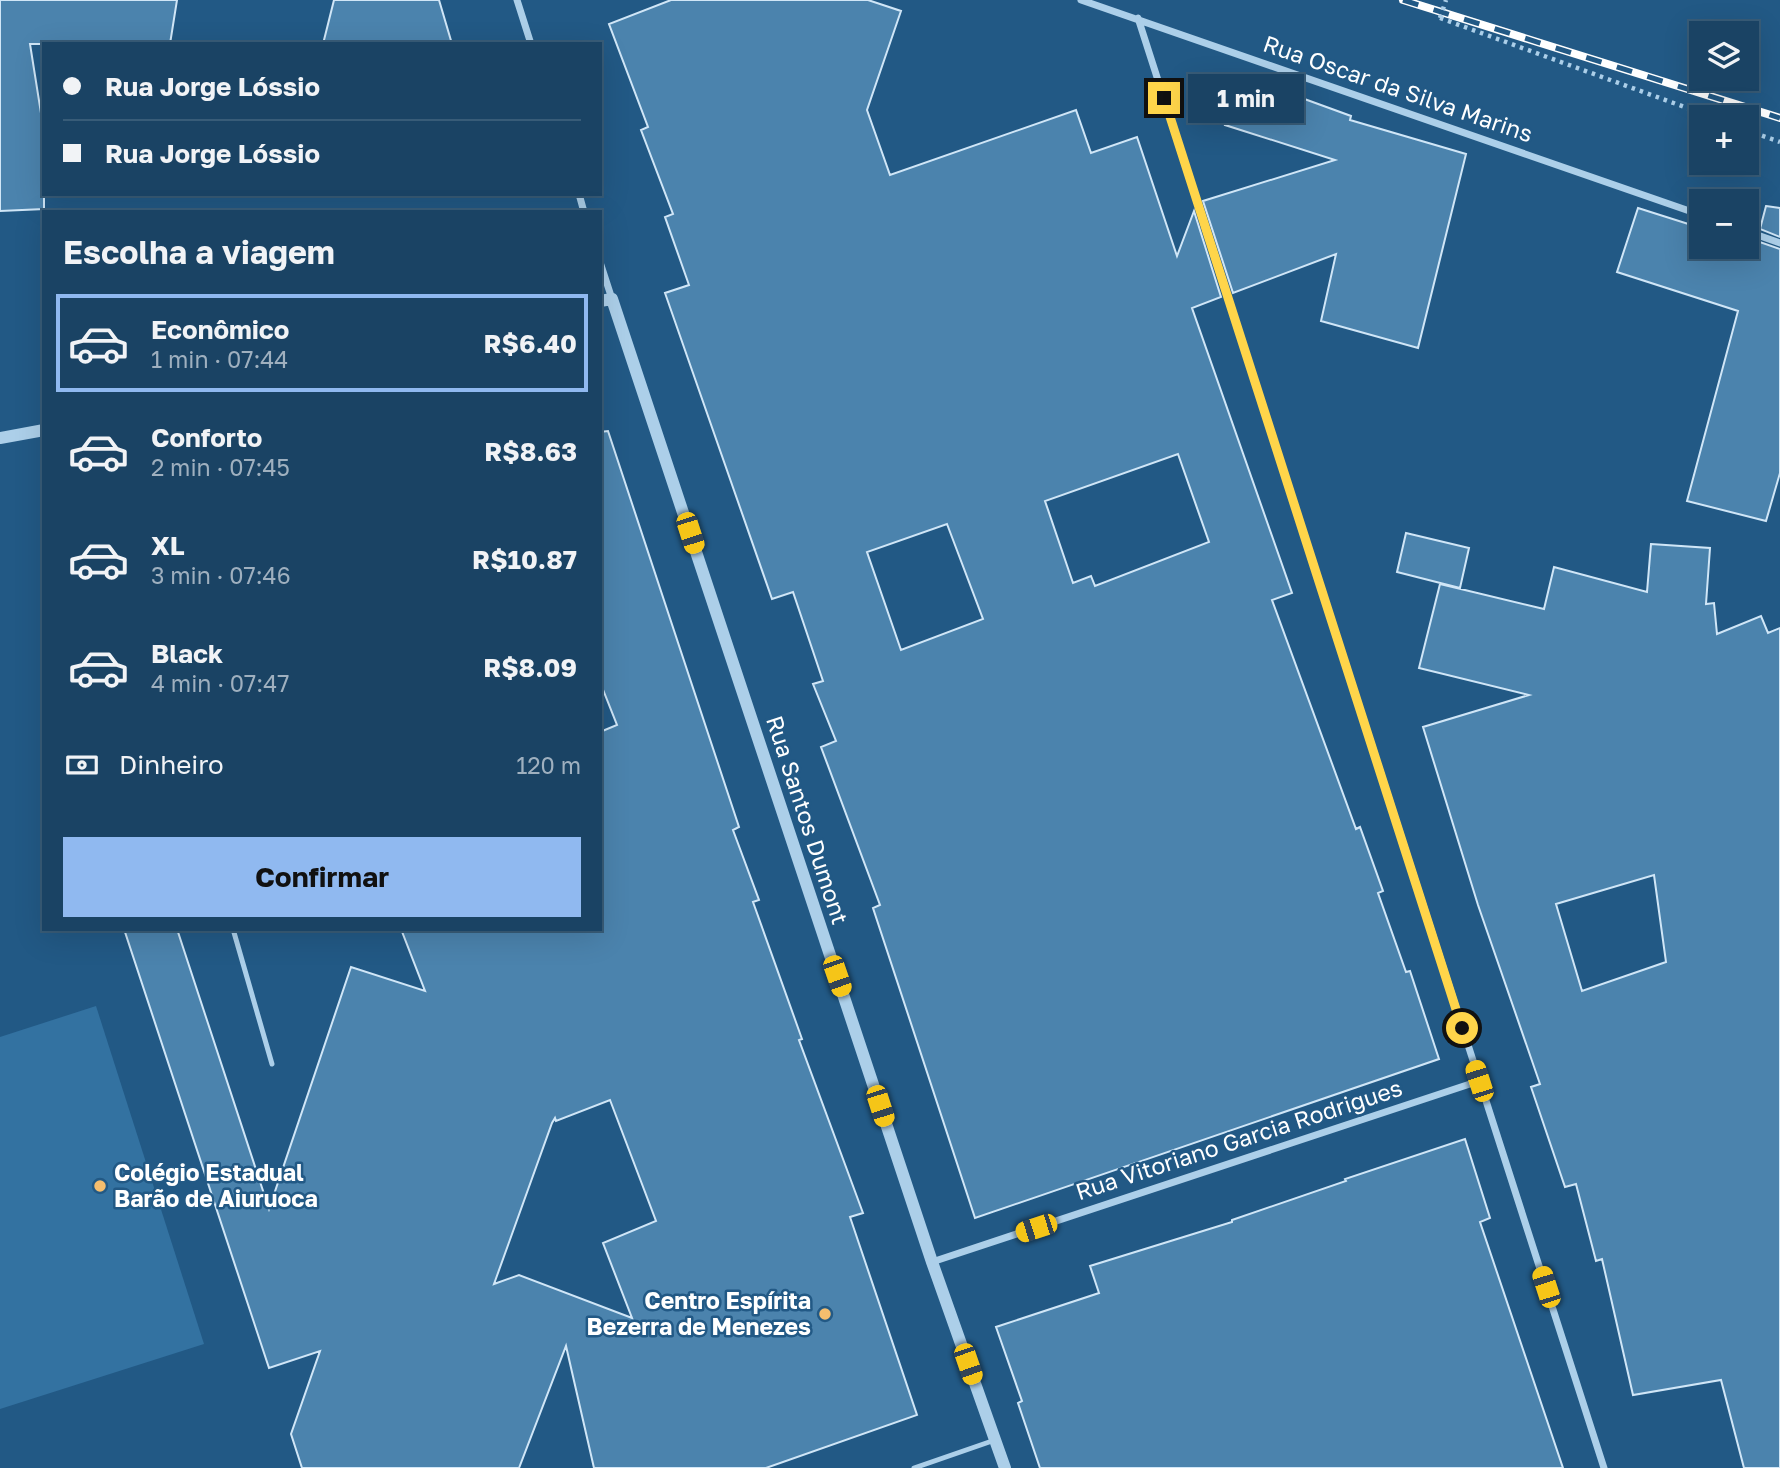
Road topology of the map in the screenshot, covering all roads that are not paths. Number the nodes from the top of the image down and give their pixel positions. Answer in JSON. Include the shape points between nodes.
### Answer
{"nodes":[{"id":1,"x":517,"y":0,"type":"edge"},
{"id":2,"x":1081,"y":0,"type":"edge"},
{"id":3,"x":1138,"y":18,"type":"junction"},
{"id":4,"x":530,"y":42,"type":"edge"},
{"id":5,"x":1689,"y":211,"type":"edge"},
{"id":6,"x":1759,"y":236,"type":"edge"},
{"id":7,"x":1780,"y":243,"type":"edge"},
{"id":8,"x":602,"y":275,"type":"edge"},
{"id":9,"x":606,"y":300,"type":"edge"},
{"id":10,"x":42,"y":430,"type":"edge"},
{"id":11,"x":0,"y":438,"type":"edge"},
{"id":12,"x":234,"y":931,"type":"edge"},
{"id":13,"x":272,"y":1064,"type":"dead end"},
{"id":14,"x":1479,"y":1081,"type":"junction"},
{"id":15,"x":932,"y":1262,"type":"junction"},
{"id":16,"x":995,"y":1440,"type":"junction"},
{"id":17,"x":915,"y":1468,"type":"edge"},
{"id":18,"x":1005,"y":1468,"type":"edge"},
{"id":19,"x":1604,"y":1468,"type":"edge"}],
"edges":[{"from":1,"to":4,"type":"street"},
{"from":2,"to":3,"type":"street","name":"Rua Oscar da Silva Marins"},
{"from":3,"to":5,"type":"street","name":"Rua Oscar da Silva Marins"},
{"from":3,"to":14,"type":"street"},
{"from":6,"to":7,"type":"street"},
{"from":8,"to":9,"type":"street","name":"Rua Santos Dumont"},
{"from":9,"to":15,"type":"street","name":"Rua Santos Dumont"},
{"from":10,"to":11,"type":"street"},
{"from":12,"to":13,"type":"lane"},
{"from":14,"to":15,"type":"street","name":"Rua Vitoriano Garcia Rodrigues"},
{"from":14,"to":19,"type":"street"},
{"from":15,"to":16,"type":"street","name":"Rua Santos Dumont"},
{"from":16,"to":17,"type":"lane"},
{"from":16,"to":18,"type":"street","name":"Rua Santos Dumont"}]}
